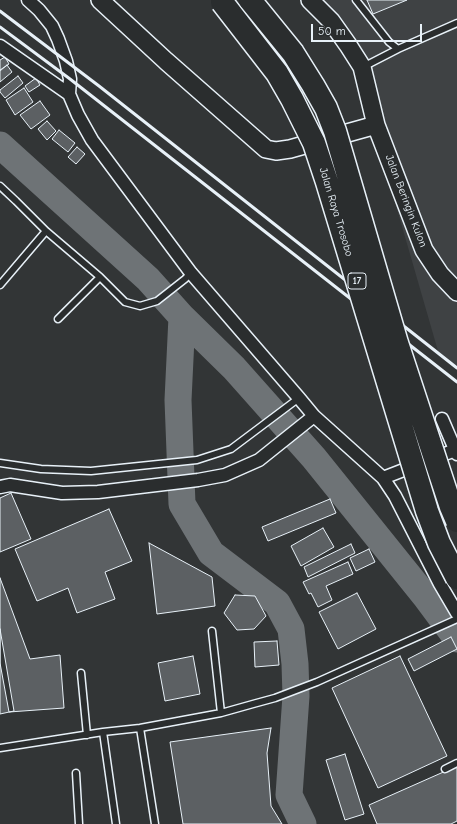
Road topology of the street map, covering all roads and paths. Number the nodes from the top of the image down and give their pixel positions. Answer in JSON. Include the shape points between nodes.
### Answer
{"nodes":[{"id":1,"x":28,"y":0,"type":"edge"},
{"id":2,"x":100,"y":0,"type":"edge"},
{"id":3,"x":250,"y":0,"type":"edge"},
{"id":4,"x":310,"y":0,"type":"edge"},
{"id":5,"x":356,"y":0,"type":"edge"},
{"id":6,"x":222,"y":2,"type":"dead end"},
{"id":7,"x":457,"y":22,"type":"edge"},
{"id":8,"x":0,"y":46,"type":"edge"},
{"id":9,"x":398,"y":49,"type":"junction"},
{"id":10,"x":362,"y":67,"type":"junction"},
{"id":11,"x":69,"y":94,"type":"junction"},
{"id":12,"x":376,"y":124,"type":"junction"},
{"id":13,"x":0,"y":186,"type":"edge"},
{"id":14,"x":46,"y":231,"type":"junction"},
{"id":15,"x":188,"y":276,"type":"junction"},
{"id":16,"x":100,"y":277,"type":"junction"},
{"id":17,"x":0,"y":284,"type":"edge"},
{"id":18,"x":457,"y":292,"type":"edge"},
{"id":19,"x":58,"y":319,"type":"dead end"},
{"id":20,"x":300,"y":398,"type":"junction"},
{"id":21,"x":314,"y":416,"type":"junction"},
{"id":22,"x":442,"y":419,"type":"dead end"},
{"id":23,"x":456,"y":452,"type":"edge"},
{"id":24,"x":0,"y":463,"type":"edge"},
{"id":25,"x":383,"y":478,"type":"junction"},
{"id":26,"x":0,"y":487,"type":"edge"},
{"id":27,"x":457,"y":521,"type":"edge"},
{"id":28,"x":457,"y":578,"type":"edge"},
{"id":29,"x":457,"y":613,"type":"edge"},
{"id":30,"x":457,"y":619,"type":"edge"},
{"id":31,"x":212,"y":631,"type":"dead end"},
{"id":32,"x":81,"y":673,"type":"dead end"},
{"id":33,"x":221,"y":713,"type":"junction"},
{"id":34,"x":140,"y":728,"type":"junction"},
{"id":35,"x":102,"y":732,"type":"junction"},
{"id":36,"x":87,"y":735,"type":"junction"},
{"id":37,"x":0,"y":748,"type":"edge"},
{"id":38,"x":457,"y":763,"type":"edge"},
{"id":39,"x":445,"y":769,"type":"dead end"},
{"id":40,"x":76,"y":773,"type":"dead end"},
{"id":41,"x":79,"y":824,"type":"edge"},
{"id":42,"x":116,"y":824,"type":"edge"},
{"id":43,"x":155,"y":824,"type":"edge"}],
"edges":[{"from":1,"to":11,"type":"street","via":[[52,26],[58,39],[70,79]]},
{"from":2,"to":12,"type":"street","via":[[266,149],[290,149]]},
{"from":3,"to":27,"type":"highway","name":"Jalan Raya Trosobo","number":"17","bridge":true,"via":[[293,53],[326,108],[397,343]]},
{"from":4,"to":10,"type":"street","name":"Jalan Beringin Kulon","via":[[331,22]]},
{"from":5,"to":9,"type":"lane","via":[[389,42]]},
{"from":6,"to":28,"type":"highway","name":"Jalan Raya Trosobo","number":"17","bridge":true,"via":[[278,73],[314,143],[427,511],[439,543]]},
{"from":7,"to":9,"type":"lane"},
{"from":8,"to":11,"type":"street"},
{"from":9,"to":10,"type":"lane"},
{"from":10,"to":12,"type":"street","name":"Jalan Beringin Kulon"},
{"from":11,"to":15,"type":"street","via":[[92,140]]},
{"from":12,"to":18,"type":"street","name":"Jalan Beringin Kulon","via":[[424,250],[440,274]]},
{"from":13,"to":14,"type":"lane"},
{"from":14,"to":16,"type":"lane"},
{"from":14,"to":17,"type":"lane"},
{"from":15,"to":16,"type":"lane","via":[[157,301],[140,306],[125,302]]},
{"from":15,"to":20,"type":"street"},
{"from":16,"to":19,"type":"lane"},
{"from":20,"to":21,"type":"street"},
{"from":20,"to":24,"type":"lane","via":[[231,449],[197,460],[90,471],[41,469]]},
{"from":21,"to":25,"type":"street"},
{"from":21,"to":26,"type":"street","via":[[259,460],[225,475],[98,492],[62,493],[10,485]]},
{"from":22,"to":23,"type":"street"},
{"from":23,"to":25,"type":"street"},
{"from":25,"to":29,"type":"street"},
{"from":30,"to":33,"type":"lane","via":[[317,682],[275,698]]},
{"from":31,"to":33,"type":"lane"},
{"from":32,"to":36,"type":"lane"},
{"from":33,"to":34,"type":"lane"},
{"from":34,"to":35,"type":"lane"},
{"from":34,"to":43,"type":"lane"},
{"from":35,"to":36,"type":"lane"},
{"from":35,"to":42,"type":"lane"},
{"from":36,"to":37,"type":"lane"},
{"from":38,"to":39,"type":"lane"},
{"from":40,"to":41,"type":"lane"}]}
